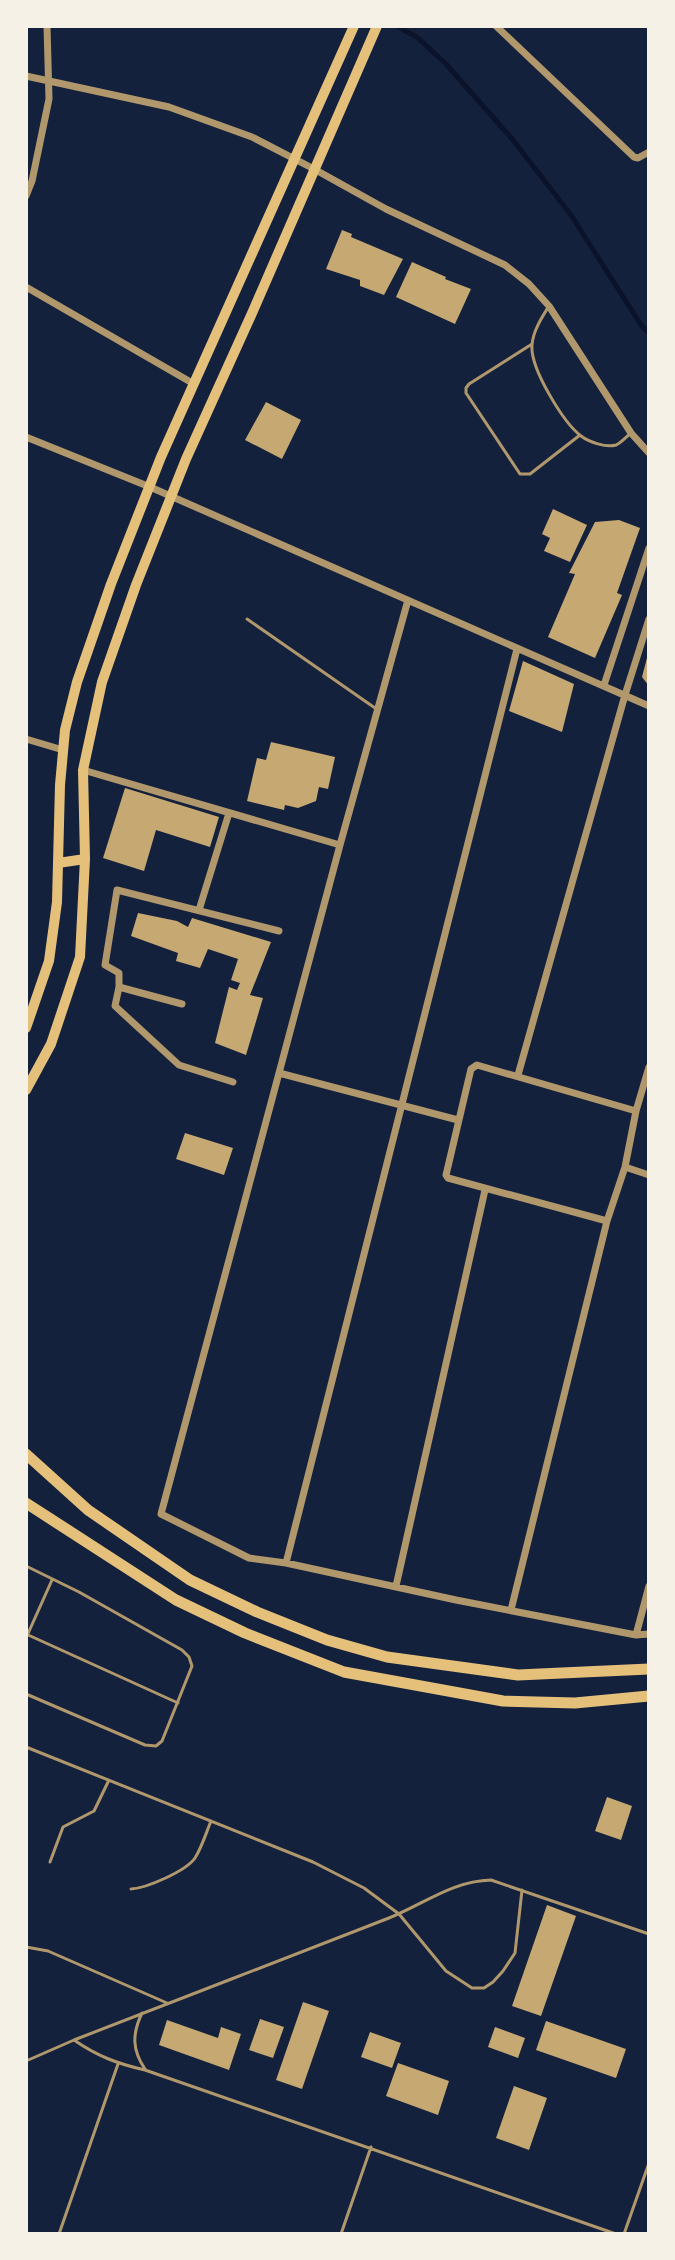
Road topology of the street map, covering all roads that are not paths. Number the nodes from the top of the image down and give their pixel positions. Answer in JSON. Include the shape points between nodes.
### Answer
{"nodes":[{"id":1,"x":47,"y":26,"type":"edge"},
{"id":2,"x":354,"y":26,"type":"edge"},
{"id":3,"x":377,"y":26,"type":"edge"},
{"id":4,"x":496,"y":26,"type":"edge"},
{"id":5,"x":26,"y":76,"type":"edge"},
{"id":6,"x":47,"y":80,"type":"junction"},
{"id":7,"x":649,"y":152,"type":"edge"},
{"id":8,"x":294,"y":159,"type":"junction"},
{"id":9,"x":314,"y":169,"type":"junction"},
{"id":10,"x":26,"y":196,"type":"edge"},
{"id":11,"x":26,"y":287,"type":"edge"},
{"id":12,"x":549,"y":306,"type":"junction"},
{"id":13,"x":532,"y":344,"type":"junction"},
{"id":14,"x":194,"y":384,"type":"junction"},
{"id":15,"x":631,"y":433,"type":"junction"},
{"id":16,"x":580,"y":435,"type":"junction"},
{"id":17,"x":26,"y":437,"type":"edge"},
{"id":18,"x":649,"y":453,"type":"edge"},
{"id":19,"x":150,"y":487,"type":"junction"},
{"id":20,"x":171,"y":497,"type":"junction"},
{"id":21,"x":649,"y":548,"type":"edge"},
{"id":22,"x":408,"y":600,"type":"junction"},
{"id":23,"x":247,"y":619,"type":"dead end"},
{"id":24,"x":649,"y":619,"type":"edge"},
{"id":25,"x":517,"y":649,"type":"junction"},
{"id":26,"x":604,"y":685,"type":"junction"},
{"id":27,"x":625,"y":695,"type":"junction"},
{"id":28,"x":649,"y":706,"type":"edge"},
{"id":29,"x":378,"y":710,"type":"junction"},
{"id":30,"x":26,"y":739,"type":"edge"},
{"id":31,"x":63,"y":750,"type":"junction"},
{"id":32,"x":83,"y":770,"type":"junction"},
{"id":33,"x":229,"y":813,"type":"junction"},
{"id":34,"x":340,"y":845,"type":"junction"},
{"id":35,"x":85,"y":859,"type":"junction"},
{"id":36,"x":58,"y":863,"type":"junction"},
{"id":37,"x":199,"y":910,"type":"junction"},
{"id":38,"x":279,"y":931,"type":"dead end"},
{"id":39,"x":119,"y":987,"type":"junction"},
{"id":40,"x":182,"y":1004,"type":"dead end"},
{"id":41,"x":26,"y":1028,"type":"edge"},
{"id":42,"x":649,"y":1067,"type":"edge"},
{"id":43,"x":279,"y":1073,"type":"junction"},
{"id":44,"x":518,"y":1075,"type":"junction"},
{"id":45,"x":233,"y":1082,"type":"dead end"},
{"id":46,"x":26,"y":1090,"type":"edge"},
{"id":47,"x":401,"y":1104,"type":"junction"},
{"id":48,"x":636,"y":1111,"type":"junction"},
{"id":49,"x":458,"y":1120,"type":"junction"},
{"id":50,"x":625,"y":1167,"type":"junction"},
{"id":51,"x":649,"y":1175,"type":"edge"},
{"id":52,"x":485,"y":1190,"type":"junction"},
{"id":53,"x":607,"y":1221,"type":"junction"},
{"id":54,"x":26,"y":1454,"type":"edge"},
{"id":55,"x":26,"y":1503,"type":"edge"},
{"id":56,"x":286,"y":1563,"type":"junction"},
{"id":57,"x":26,"y":1566,"type":"edge"},
{"id":58,"x":53,"y":1580,"type":"junction"},
{"id":59,"x":396,"y":1586,"type":"junction"},
{"id":60,"x":649,"y":1586,"type":"edge"},
{"id":61,"x":511,"y":1610,"type":"junction"},
{"id":62,"x":649,"y":1634,"type":"edge"},
{"id":63,"x":636,"y":1635,"type":"junction"},
{"id":64,"x":27,"y":1636,"type":"edge"},
{"id":65,"x":649,"y":1669,"type":"edge"},
{"id":66,"x":26,"y":1694,"type":"edge"},
{"id":67,"x":649,"y":1696,"type":"edge"},
{"id":68,"x":178,"y":1703,"type":"junction"},
{"id":69,"x":26,"y":1747,"type":"edge"},
{"id":70,"x":109,"y":1780,"type":"junction"},
{"id":71,"x":211,"y":1821,"type":"junction"},
{"id":72,"x":50,"y":1862,"type":"dead end"},
{"id":73,"x":131,"y":1889,"type":"dead end"},
{"id":74,"x":522,"y":1890,"type":"junction"},
{"id":75,"x":399,"y":1914,"type":"junction"},
{"id":76,"x":649,"y":1934,"type":"edge"},
{"id":77,"x":26,"y":1947,"type":"edge"},
{"id":78,"x":168,"y":2003,"type":"junction"},
{"id":79,"x":142,"y":2013,"type":"junction"},
{"id":80,"x":74,"y":2040,"type":"junction"},
{"id":81,"x":26,"y":2061,"type":"edge"},
{"id":82,"x":118,"y":2064,"type":"junction"},
{"id":83,"x":145,"y":2070,"type":"junction"},
{"id":84,"x":371,"y":2147,"type":"junction"},
{"id":85,"x":649,"y":2163,"type":"edge"},
{"id":86,"x":59,"y":2234,"type":"edge"},
{"id":87,"x":341,"y":2234,"type":"edge"},
{"id":88,"x":616,"y":2234,"type":"edge"},
{"id":89,"x":624,"y":2234,"type":"edge"}],
"edges":[{"from":1,"to":6,"type":"street"},
{"from":2,"to":8,"type":"main road"},
{"from":3,"to":9,"type":"main road"},
{"from":4,"to":7,"type":"street","via":[[634,157]]},
{"from":5,"to":6,"type":"street"},
{"from":6,"to":8,"type":"street","via":[[169,107],[252,137]]},
{"from":6,"to":10,"type":"street","via":[[49,99]]},
{"from":8,"to":9,"type":"street"},
{"from":8,"to":14,"type":"main road"},
{"from":9,"to":12,"type":"street","via":[[505,265]]},
{"from":9,"to":20,"type":"main road"},
{"from":11,"to":14,"type":"street"},
{"from":12,"to":13,"type":"lane"},
{"from":12,"to":15,"type":"street"},
{"from":13,"to":16,"type":"lane","via":[[533,362],[553,401]]},
{"from":13,"to":16,"type":"lane","via":[[469,384],[466,393],[520,474],[530,474]]},
{"from":14,"to":19,"type":"main road"},
{"from":15,"to":16,"type":"lane","via":[[616,445]]},
{"from":15,"to":18,"type":"street"},
{"from":17,"to":19,"type":"street"},
{"from":19,"to":20,"type":"street"},
{"from":19,"to":31,"type":"main road","via":[[77,682]]},
{"from":20,"to":22,"type":"street"},
{"from":20,"to":32,"type":"main road","via":[[102,682]]},
{"from":21,"to":26,"type":"street"},
{"from":22,"to":25,"type":"street"},
{"from":22,"to":29,"type":"street"},
{"from":23,"to":29,"type":"lane"},
{"from":24,"to":27,"type":"street"},
{"from":25,"to":26,"type":"street"},
{"from":25,"to":47,"type":"street"},
{"from":26,"to":27,"type":"street"},
{"from":27,"to":28,"type":"street"},
{"from":27,"to":44,"type":"street"},
{"from":29,"to":34,"type":"street"},
{"from":30,"to":31,"type":"street"},
{"from":31,"to":36,"type":"main road"},
{"from":32,"to":33,"type":"street"},
{"from":32,"to":35,"type":"main road"},
{"from":33,"to":34,"type":"street"},
{"from":33,"to":37,"type":"street"},
{"from":34,"to":43,"type":"street"},
{"from":35,"to":36,"type":"main road"},
{"from":35,"to":46,"type":"main road","via":[[80,957],[51,1044]]},
{"from":36,"to":41,"type":"main road","via":[[49,961]]},
{"from":37,"to":38,"type":"street"},
{"from":37,"to":39,"type":"street","via":[[117,890],[105,965],[119,973]]},
{"from":39,"to":40,"type":"street"},
{"from":39,"to":45,"type":"street","via":[[115,1006],[179,1065]]},
{"from":42,"to":48,"type":"street"},
{"from":43,"to":47,"type":"street"},
{"from":43,"to":56,"type":"street","via":[[161,1514],[249,1558]]},
{"from":44,"to":48,"type":"street"},
{"from":44,"to":49,"type":"street","via":[[474,1066]]},
{"from":47,"to":49,"type":"street"},
{"from":47,"to":56,"type":"street"},
{"from":48,"to":50,"type":"street"},
{"from":49,"to":52,"type":"street","via":[[446,1175]]},
{"from":50,"to":51,"type":"street"},
{"from":50,"to":53,"type":"street"},
{"from":52,"to":53,"type":"street"},
{"from":52,"to":59,"type":"street"},
{"from":53,"to":61,"type":"street"},
{"from":54,"to":65,"type":"highway","via":[[88,1510],[190,1580],[327,1640],[387,1657],[518,1675]]},
{"from":55,"to":67,"type":"highway","via":[[176,1600],[344,1672],[503,1701],[575,1703]]},
{"from":56,"to":59,"type":"street"},
{"from":57,"to":58,"type":"lane"},
{"from":58,"to":64,"type":"lane"},
{"from":58,"to":68,"type":"lane","via":[[186,1653],[191,1672]]},
{"from":59,"to":61,"type":"street"},
{"from":60,"to":63,"type":"street"},
{"from":61,"to":63,"type":"street"},
{"from":62,"to":63,"type":"street"},
{"from":64,"to":68,"type":"lane"},
{"from":66,"to":68,"type":"lane","via":[[148,1747],[162,1741]]},
{"from":69,"to":70,"type":"lane"},
{"from":70,"to":71,"type":"lane"},
{"from":70,"to":72,"type":"lane","via":[[94,1811],[63,1827]]},
{"from":71,"to":73,"type":"lane","via":[[188,1865]]},
{"from":71,"to":75,"type":"lane","via":[[313,1862],[364,1888]]},
{"from":74,"to":75,"type":"lane","via":[[491,1880],[473,1881]]},
{"from":74,"to":75,"type":"lane","via":[[515,1953],[484,1988],[472,1988],[446,1971]]},
{"from":74,"to":76,"type":"lane"},
{"from":75,"to":78,"type":"lane"},
{"from":77,"to":78,"type":"lane","via":[[48,1951]]},
{"from":78,"to":79,"type":"lane"},
{"from":79,"to":80,"type":"lane"},
{"from":79,"to":83,"type":"lane","via":[[134,2040],[135,2055]]},
{"from":80,"to":81,"type":"lane"},
{"from":80,"to":82,"type":"lane"},
{"from":82,"to":83,"type":"lane"},
{"from":82,"to":86,"type":"lane"},
{"from":83,"to":84,"type":"lane"},
{"from":84,"to":87,"type":"lane"},
{"from":84,"to":88,"type":"lane"},
{"from":85,"to":89,"type":"lane"}]}
